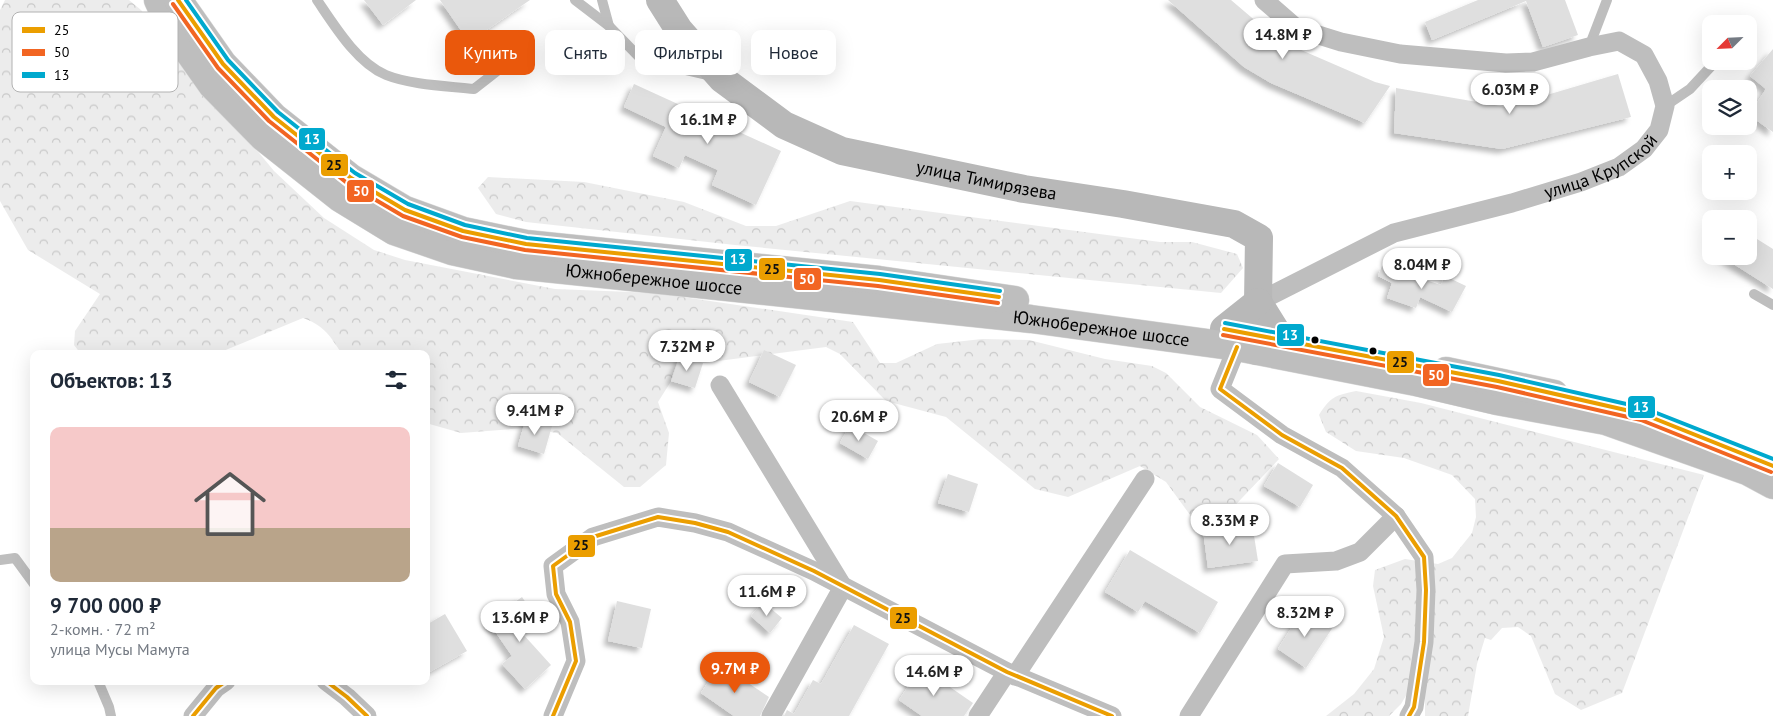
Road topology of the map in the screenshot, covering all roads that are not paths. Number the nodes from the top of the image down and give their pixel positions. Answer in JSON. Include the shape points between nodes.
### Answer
{"nodes":[{"id":1,"x":158,"y":0,"type":"edge"},
{"id":2,"x":178,"y":0,"type":"edge"},
{"id":3,"x":317,"y":0,"type":"edge"},
{"id":4,"x":574,"y":0,"type":"edge"},
{"id":5,"x":602,"y":0,"type":"edge"},
{"id":6,"x":660,"y":0,"type":"edge"},
{"id":7,"x":1264,"y":0,"type":"edge"},
{"id":8,"x":1607,"y":0,"type":"edge"},
{"id":9,"x":164,"y":12,"type":"edge"},
{"id":10,"x":609,"y":26,"type":"junction"},
{"id":11,"x":178,"y":36,"type":"edge"},
{"id":12,"x":1589,"y":47,"type":"junction"},
{"id":13,"x":1708,"y":70,"type":"edge"},
{"id":14,"x":492,"y":75,"type":"edge"},
{"id":15,"x":722,"y":79,"type":"junction"},
{"id":16,"x":1665,"y":106,"type":"junction"},
{"id":17,"x":1754,"y":294,"type":"dead end"},
{"id":18,"x":1258,"y":302,"type":"junction"},
{"id":19,"x":1773,"y":305,"type":"edge"},
{"id":20,"x":1243,"y":340,"type":"junction"},
{"id":21,"x":1281,"y":340,"type":"junction"},
{"id":22,"x":720,"y":385,"type":"dead end"},
{"id":23,"x":1773,"y":466,"type":"edge"},
{"id":24,"x":1145,"y":479,"type":"dead end"},
{"id":25,"x":1773,"y":484,"type":"edge"},
{"id":26,"x":1396,"y":516,"type":"junction"},
{"id":27,"x":0,"y":560,"type":"edge"},
{"id":28,"x":30,"y":579,"type":"edge"},
{"id":29,"x":843,"y":586,"type":"junction"},
{"id":30,"x":1011,"y":674,"type":"junction"},
{"id":31,"x":100,"y":685,"type":"edge"},
{"id":32,"x":220,"y":685,"type":"edge"},
{"id":33,"x":331,"y":685,"type":"edge"},
{"id":34,"x":110,"y":716,"type":"edge"},
{"id":35,"x":193,"y":716,"type":"edge"},
{"id":36,"x":367,"y":716,"type":"edge"},
{"id":37,"x":553,"y":716,"type":"edge"},
{"id":38,"x":771,"y":716,"type":"edge"},
{"id":39,"x":978,"y":716,"type":"edge"},
{"id":40,"x":1112,"y":716,"type":"edge"},
{"id":41,"x":1189,"y":716,"type":"edge"},
{"id":42,"x":1409,"y":716,"type":"edge"}],
"edges":[{"from":1,"to":9,"type":"highway","name":"Южнобережное шоссе"},
{"from":2,"to":20,"type":"highway","name":"Южнобережное шоссе","via":[[223,64],[274,117],[351,178],[405,210],[463,231],[526,244],[879,280],[999,296]]},
{"from":3,"to":14,"type":"lane","via":[[338,32],[365,61],[386,75],[421,84],[474,89]]},
{"from":4,"to":10,"type":"lane"},
{"from":5,"to":10,"type":"lane"},
{"from":6,"to":15,"type":"street","name":"улица Тимирязева","via":[[679,30]]},
{"from":7,"to":12,"type":"street","name":"улица Крупской","via":[[1296,28],[1341,42],[1400,54],[1506,63],[1533,62]]},
{"from":8,"to":12,"type":"lane"},
{"from":10,"to":15,"type":"lane","via":[[642,60]]},
{"from":11,"to":20,"type":"highway","name":"Южнобережное шоссе","via":[[212,85],[263,137],[340,198],[394,231],[452,251],[516,265]]},
{"from":12,"to":16,"type":"street","name":"улица Крупской","via":[[1619,41],[1644,55],[1658,81]]},
{"from":13,"to":16,"type":"lane","via":[[1690,89]]},
{"from":15,"to":18,"type":"street","name":"улица Тимирязева","via":[[784,124],[842,151],[1024,189],[1234,224],[1259,238]]},
{"from":16,"to":18,"type":"street","name":"улица Крупской","via":[[1659,130],[1644,149],[1619,167],[1512,203],[1394,232]]},
{"from":17,"to":19,"type":"lane"},
{"from":18,"to":20,"type":"street"},
{"from":18,"to":21,"type":"street"},
{"from":20,"to":21,"type":"highway","name":"Южнобережное шоссе"},
{"from":20,"to":25,"type":"highway","name":"Южнобережное шоссе","via":[[1497,402],[1606,421],[1747,471]]},
{"from":20,"to":26,"type":"street","via":[[1220,389],[1282,436],[1342,468]]},
{"from":21,"to":23,"type":"highway","name":"Южнобережное шоссе","via":[[1498,381],[1643,414]]},
{"from":22,"to":29,"type":"street"},
{"from":24,"to":30,"type":"street"},
{"from":26,"to":41,"type":"street","via":[[1360,552],[1336,561],[1285,564]]},
{"from":26,"to":42,"type":"street","via":[[1424,557],[1424,642],[1414,707]]},
{"from":27,"to":28,"type":"lane","via":[[15,558]]},
{"from":29,"to":30,"type":"street"},
{"from":29,"to":37,"type":"street","via":[[728,532],[695,523],[658,517],[594,537],[552,566],[556,594],[570,622],[576,661]]},
{"from":29,"to":38,"type":"street"},
{"from":30,"to":39,"type":"street"},
{"from":30,"to":40,"type":"street"},
{"from":31,"to":34,"type":"lane"},
{"from":32,"to":35,"type":"street"},
{"from":33,"to":36,"type":"street"}]}
